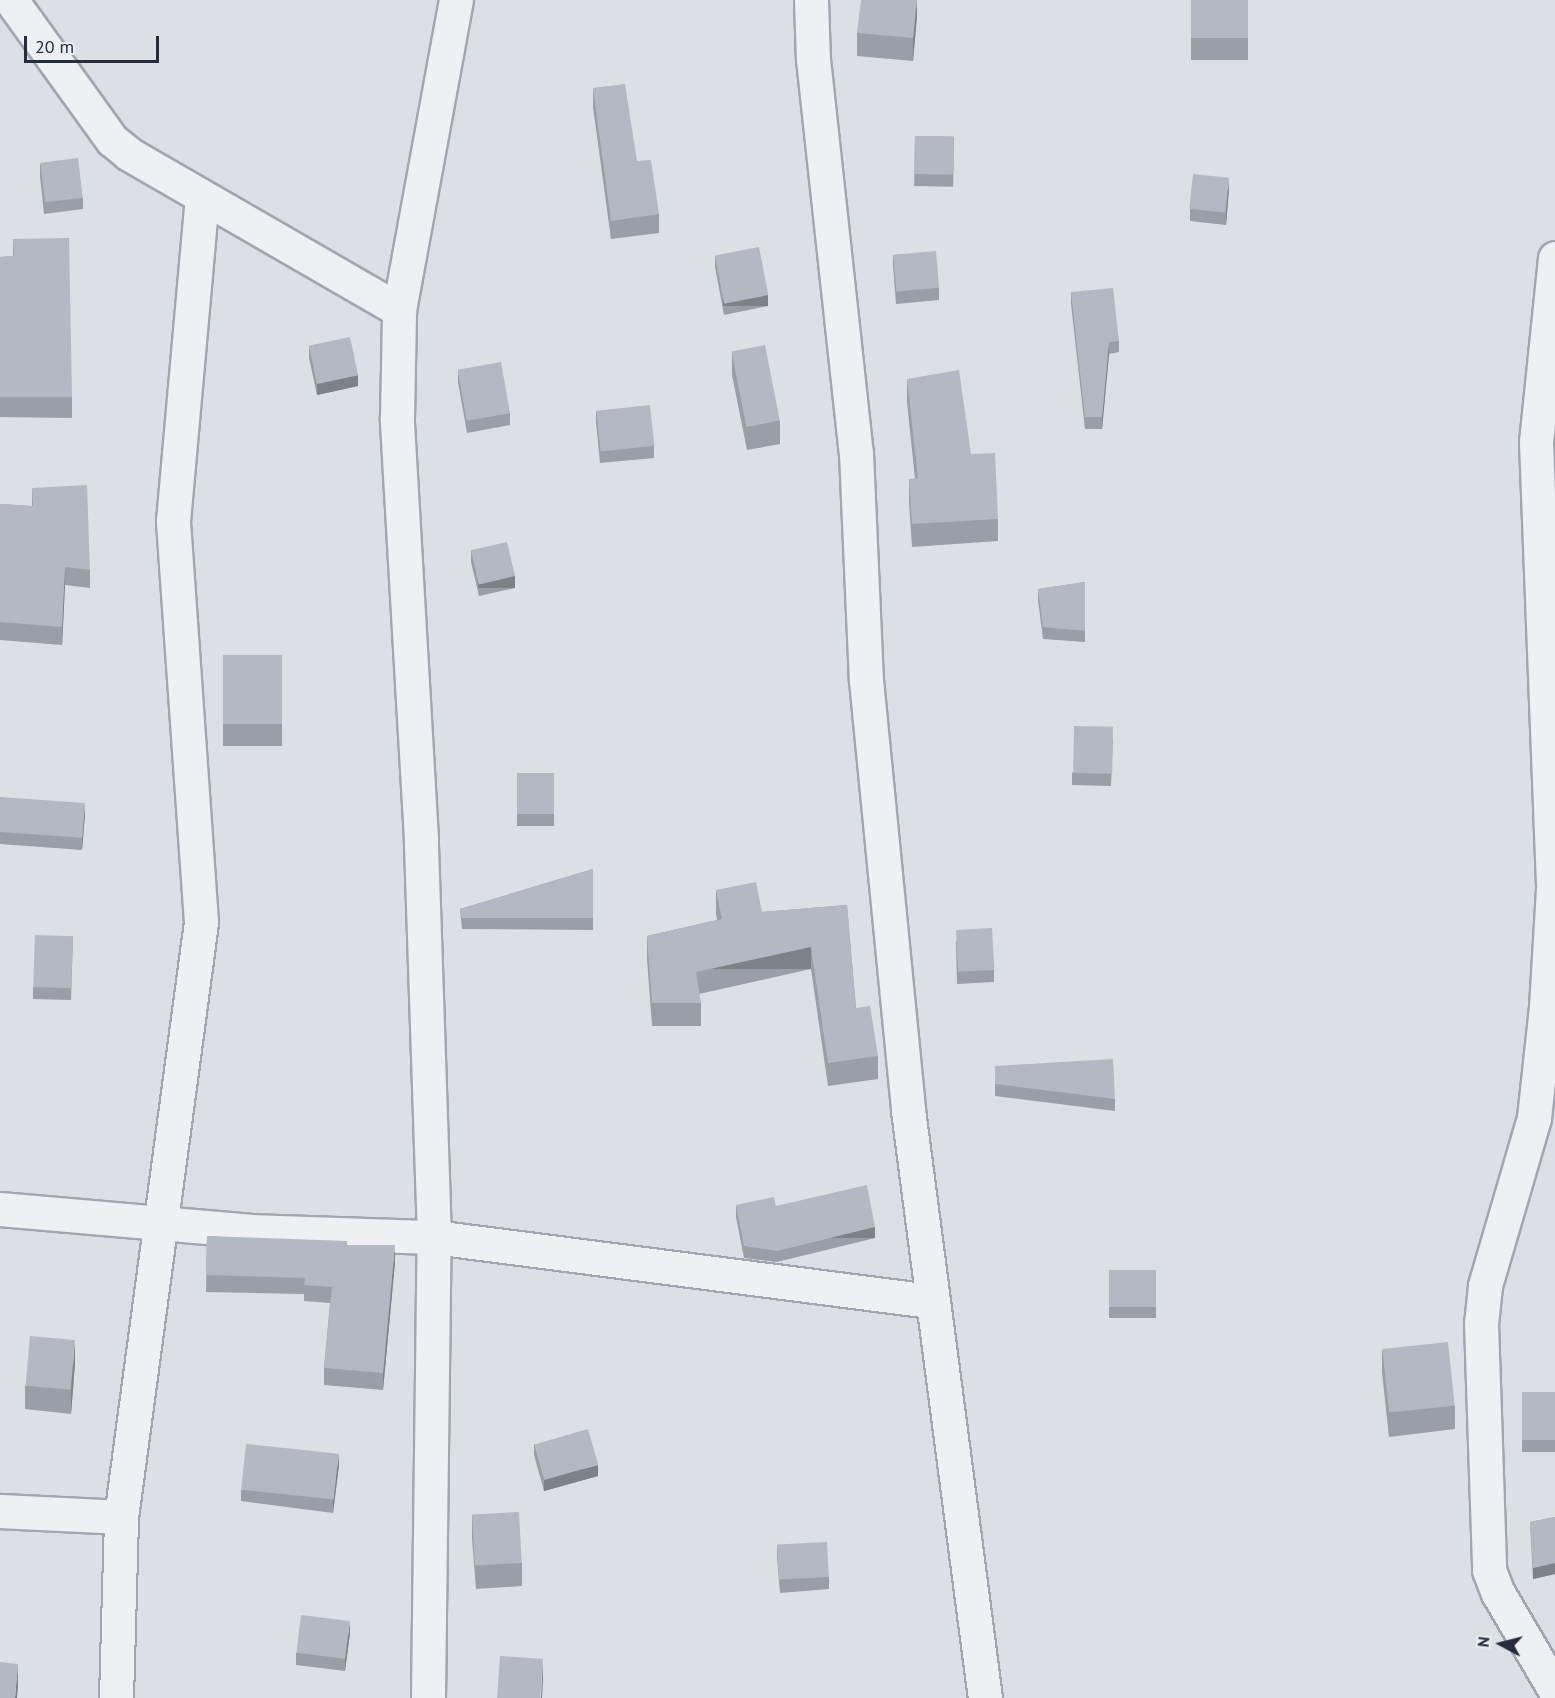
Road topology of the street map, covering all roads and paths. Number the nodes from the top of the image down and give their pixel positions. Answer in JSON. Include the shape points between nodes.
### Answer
{"nodes":[{"id":1,"x":11,"y":0,"type":"edge"},
{"id":2,"x":456,"y":0,"type":"edge"},
{"id":3,"x":811,"y":0,"type":"edge"},
{"id":4,"x":202,"y":197,"type":"junction"},
{"id":5,"x":1555,"y":258,"type":"edge"},
{"id":6,"x":399,"y":310,"type":"junction"},
{"id":7,"x":0,"y":1209,"type":"edge"},
{"id":8,"x":158,"y":1224,"type":"junction"},
{"id":9,"x":434,"y":1237,"type":"junction"},
{"id":10,"x":930,"y":1301,"type":"junction"},
{"id":11,"x":0,"y":1511,"type":"edge"},
{"id":12,"x":122,"y":1517,"type":"junction"},
{"id":13,"x":1555,"y":1690,"type":"edge"},
{"id":14,"x":116,"y":1698,"type":"edge"},
{"id":15,"x":428,"y":1698,"type":"edge"},
{"id":16,"x":985,"y":1698,"type":"edge"}],
"edges":[{"from":1,"to":4,"type":"street","via":[[112,140]]},
{"from":2,"to":6,"type":"street"},
{"from":3,"to":10,"type":"street","via":[[813,59],[856,453],[866,680]]},
{"from":4,"to":6,"type":"street"},
{"from":4,"to":8,"type":"street","via":[[173,520],[201,922]]},
{"from":5,"to":13,"type":"street","via":[[1536,442],[1552,877],[1546,1007],[1534,1118],[1485,1287],[1481,1323],[1490,1570],[1498,1593]]},
{"from":6,"to":9,"type":"street","via":[[396,440],[421,839]]},
{"from":7,"to":8,"type":"street"},
{"from":8,"to":9,"type":"street"},
{"from":8,"to":12,"type":"street"},
{"from":9,"to":10,"type":"street"},
{"from":9,"to":15,"type":"street"},
{"from":10,"to":16,"type":"street"},
{"from":11,"to":12,"type":"street"},
{"from":12,"to":14,"type":"street"}]}
